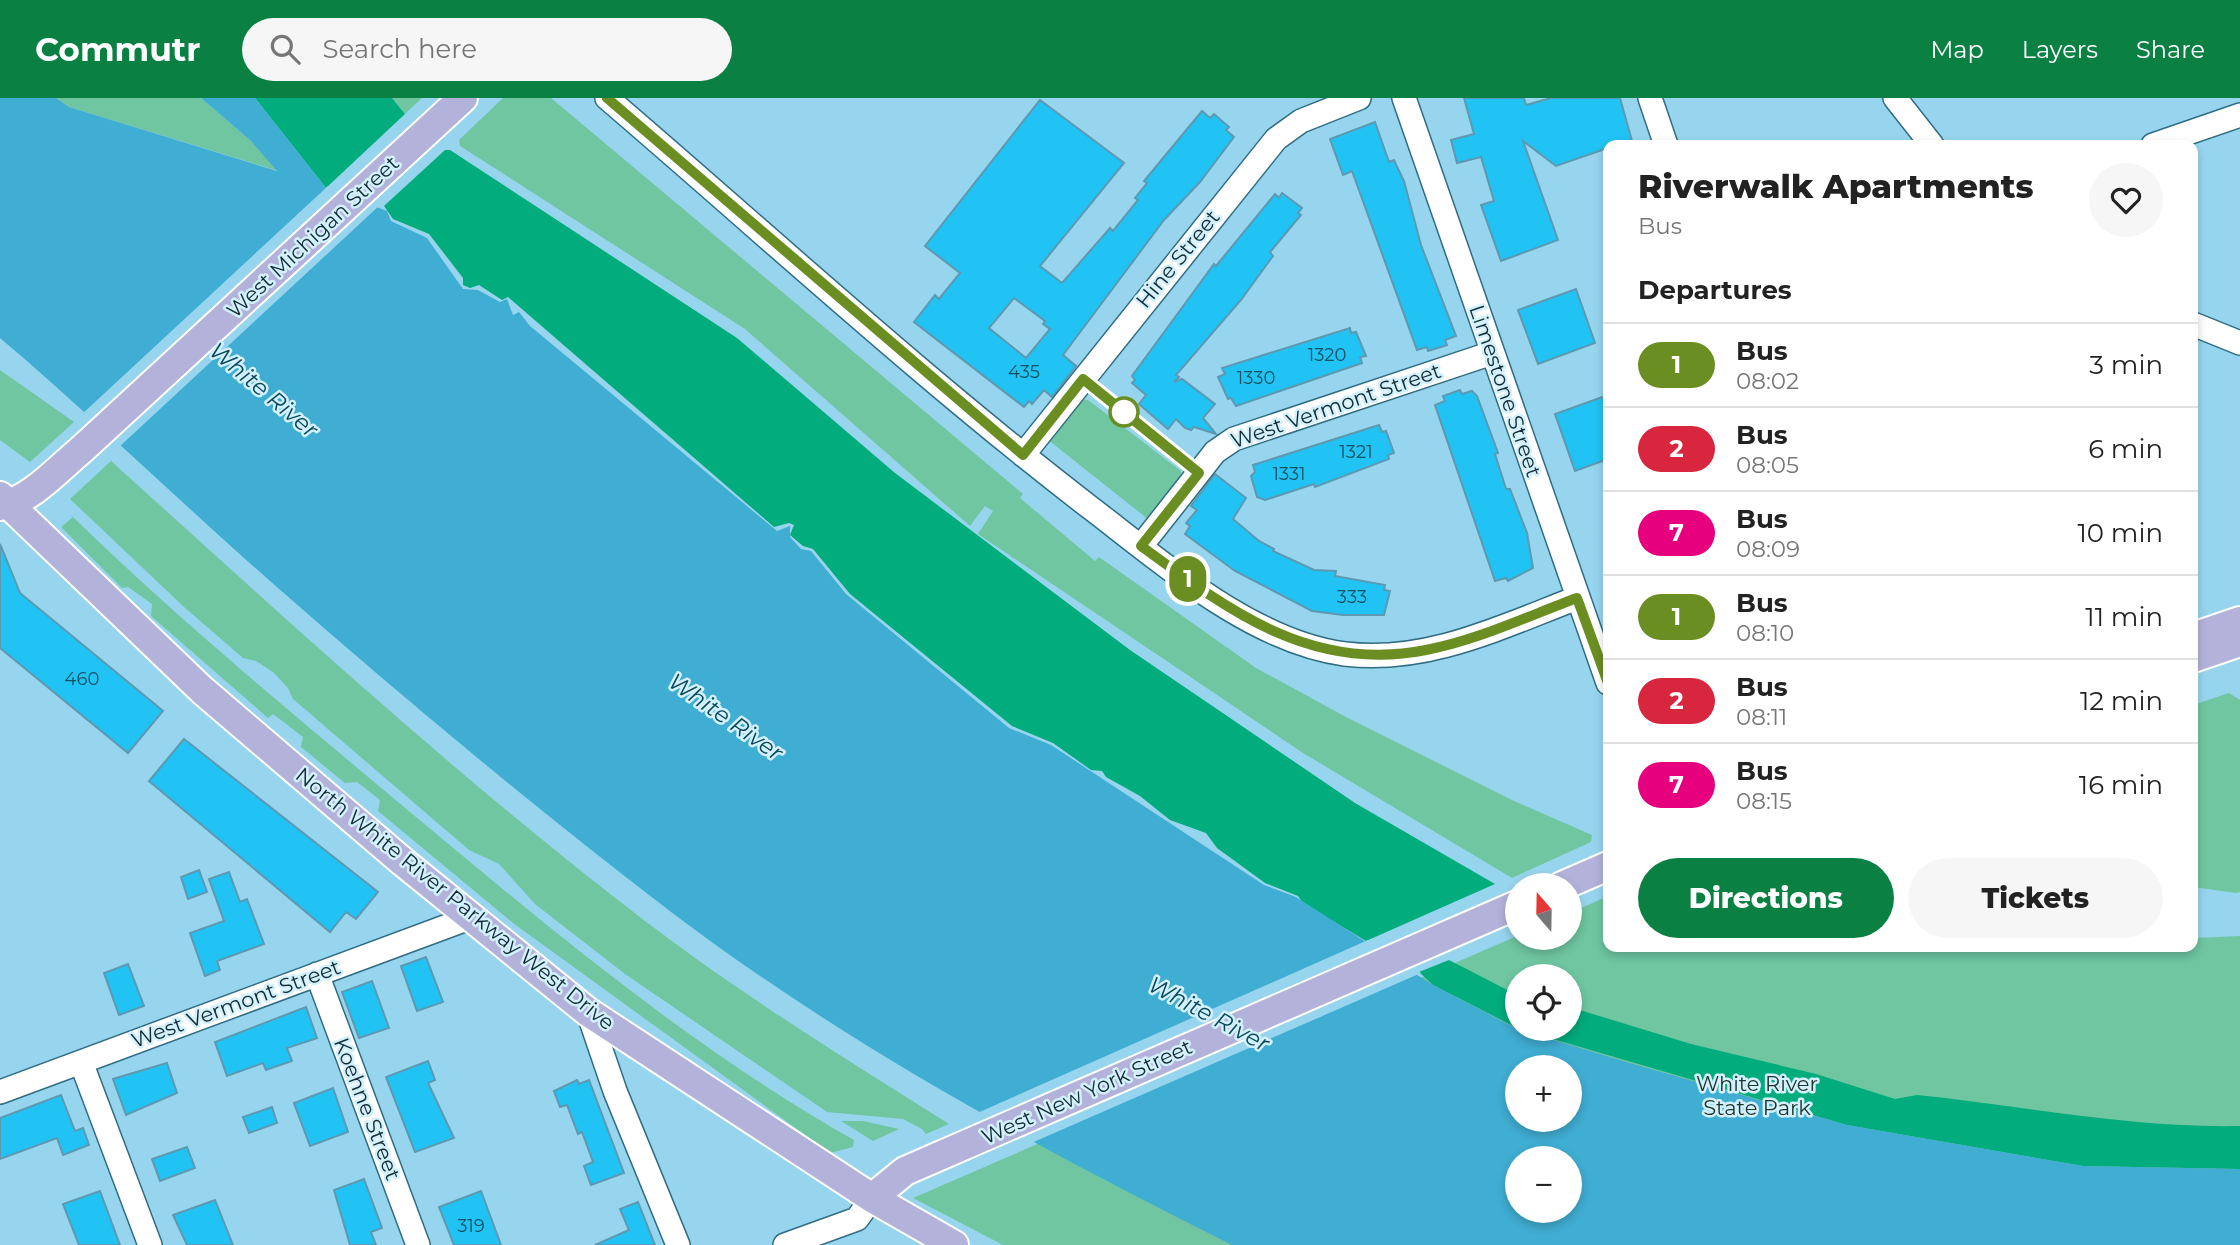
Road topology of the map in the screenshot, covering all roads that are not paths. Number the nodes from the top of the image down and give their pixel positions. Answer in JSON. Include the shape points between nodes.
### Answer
{"nodes":[{"id":1,"x":463,"y":98,"type":"edge"},
{"id":2,"x":607,"y":98,"type":"edge"},
{"id":3,"x":1359,"y":98,"type":"edge"},
{"id":4,"x":1404,"y":98,"type":"edge"},
{"id":5,"x":1650,"y":98,"type":"edge"},
{"id":6,"x":1895,"y":98,"type":"edge"},
{"id":7,"x":2240,"y":115,"type":"edge"},
{"id":8,"x":1664,"y":140,"type":"edge"},
{"id":9,"x":1927,"y":140,"type":"edge"},
{"id":10,"x":2167,"y":140,"type":"edge"},
{"id":11,"x":2198,"y":326,"type":"edge"},
{"id":12,"x":2240,"y":343,"type":"edge"},
{"id":13,"x":1492,"y":353,"type":"junction"},
{"id":14,"x":1023,"y":455,"type":"junction"},
{"id":15,"x":3,"y":502,"type":"edge"},
{"id":16,"x":1141,"y":546,"type":"junction"},
{"id":17,"x":1577,"y":598,"type":"junction"},
{"id":18,"x":2240,"y":621,"type":"edge"},
{"id":19,"x":2198,"y":635,"type":"edge"},
{"id":20,"x":2240,"y":642,"type":"edge"},
{"id":21,"x":2198,"y":656,"type":"edge"},
{"id":22,"x":1603,"y":669,"type":"edge"},
{"id":23,"x":1603,"y":868,"type":"edge"},
{"id":24,"x":1582,"y":877,"type":"edge"},
{"id":25,"x":1505,"y":910,"type":"edge"},
{"id":26,"x":472,"y":917,"type":"junction"},
{"id":27,"x":317,"y":974,"type":"junction"},
{"id":28,"x":588,"y":1012,"type":"junction"},
{"id":29,"x":81,"y":1062,"type":"junction"},
{"id":30,"x":0,"y":1092,"type":"edge"},
{"id":31,"x":872,"y":1198,"type":"junction"},
{"id":32,"x":150,"y":1245,"type":"edge"},
{"id":33,"x":418,"y":1245,"type":"edge"},
{"id":34,"x":678,"y":1245,"type":"edge"},
{"id":35,"x":785,"y":1245,"type":"edge"},
{"id":36,"x":954,"y":1245,"type":"edge"}],
"edges":[{"from":1,"to":15,"type":"main road","name":"West Michigan Street","via":[[41,484]]},
{"from":2,"to":14,"type":"street"},
{"from":3,"to":14,"type":"street","name":"Hine Street","via":[[1301,121],[1276,139]]},
{"from":4,"to":13,"type":"street","name":"Limestone Street"},
{"from":5,"to":8,"type":"street"},
{"from":6,"to":9,"type":"street"},
{"from":7,"to":10,"type":"street"},
{"from":11,"to":12,"type":"street"},
{"from":13,"to":16,"type":"street","name":"West Vermont Street","via":[[1234,439],[1216,452]]},
{"from":13,"to":17,"type":"street","name":"Limestone Street"},
{"from":14,"to":16,"type":"street"},
{"from":15,"to":26,"type":"main road","name":"North White River Parkway West Drive","via":[[184,674]]},
{"from":16,"to":17,"type":"street","via":[[1258,625],[1343,653],[1376,656],[1429,650]]},
{"from":17,"to":22,"type":"street","name":"Limestone Street"},
{"from":18,"to":19,"type":"main road"},
{"from":20,"to":21,"type":"main road"},
{"from":23,"to":24,"type":"main road"},
{"from":25,"to":31,"type":"main road","name":"West New York Street","via":[[905,1171]]},
{"from":26,"to":27,"type":"street","name":"West Vermont Street"},
{"from":26,"to":28,"type":"main road","name":"North White River Parkway West Drive"},
{"from":27,"to":29,"type":"street","name":"West Vermont Street"},
{"from":27,"to":33,"type":"street","name":"Koehne Street"},
{"from":28,"to":31,"type":"main road","name":"North White River Parkway West Drive"},
{"from":28,"to":34,"type":"street"},
{"from":29,"to":30,"type":"street","name":"West Vermont Street"},
{"from":29,"to":32,"type":"street"},
{"from":31,"to":35,"type":"street","name":"West New York Street","via":[[857,1219]]},
{"from":31,"to":36,"type":"main road","name":"North White River Parkway West Drive"}]}
